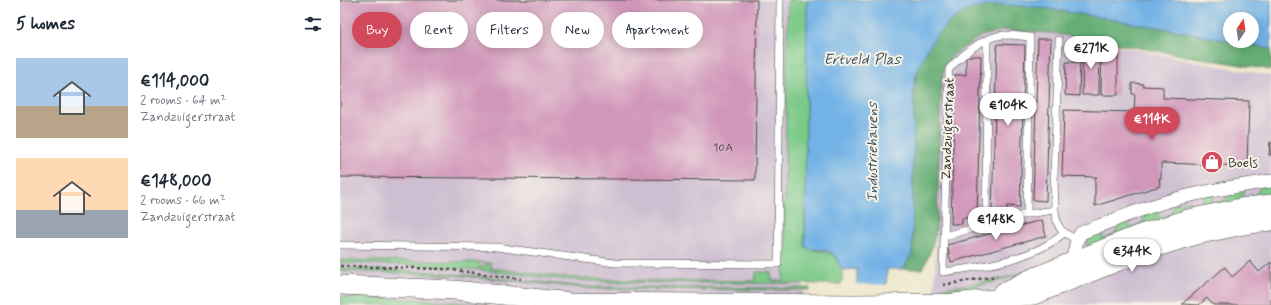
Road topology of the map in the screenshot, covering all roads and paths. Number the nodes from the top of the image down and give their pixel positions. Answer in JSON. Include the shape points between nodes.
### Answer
{"nodes":[{"id":1,"x":780,"y":0,"type":"edge"},
{"id":2,"x":1059,"y":40,"type":"dead end"},
{"id":3,"x":987,"y":41,"type":"junction"},
{"id":4,"x":1271,"y":181,"type":"edge"},
{"id":5,"x":1271,"y":204,"type":"edge"},
{"id":6,"x":1056,"y":210,"type":"junction"},
{"id":7,"x":1027,"y":214,"type":"junction"},
{"id":8,"x":1271,"y":221,"type":"edge"},
{"id":9,"x":986,"y":225,"type":"junction"},
{"id":10,"x":1064,"y":233,"type":"junction"},
{"id":11,"x":944,"y":236,"type":"junction"},
{"id":12,"x":1077,"y":240,"type":"junction"},
{"id":13,"x":340,"y":245,"type":"edge"},
{"id":14,"x":1072,"y":263,"type":"junction"},
{"id":15,"x":340,"y":266,"type":"edge"},
{"id":16,"x":525,"y":279,"type":"dead end"},
{"id":17,"x":340,"y":285,"type":"edge"},
{"id":18,"x":992,"y":298,"type":"junction"},
{"id":19,"x":780,"y":304,"type":"edge"},
{"id":20,"x":854,"y":304,"type":"edge"}],
"edges":[{"from":1,"to":13,"type":"lane","via":[[778,264],[615,263],[496,247]]},
{"from":2,"to":6,"type":"lane","via":[[1054,176]]},
{"from":3,"to":7,"type":"lane","name":"Zandzuigerstraat","via":[[1004,35],[1030,37]]},
{"from":3,"to":9,"type":"lane"},
{"from":3,"to":11,"type":"lane","name":"Zandzuigerstraat","via":[[948,69]]},
{"from":4,"to":12,"type":"street","via":[[1190,195],[1081,233]]},
{"from":5,"to":14,"type":"main road","via":[[1188,219],[1138,235]]},
{"from":6,"to":7,"type":"lane"},
{"from":6,"to":10,"type":"lane","via":[[1056,223]]},
{"from":7,"to":9,"type":"lane"},
{"from":8,"to":18,"type":"main road","via":[[1196,234],[1144,251],[1034,294]]},
{"from":9,"to":11,"type":"lane"},
{"from":10,"to":11,"type":"lane","name":"Zandzuigerstraat","via":[[1046,247],[1021,256],[943,272]]},
{"from":10,"to":12,"type":"lane"},
{"from":12,"to":14,"type":"street"},
{"from":14,"to":18,"type":"main road","via":[[1030,279]]},
{"from":15,"to":16,"type":"path","via":[[446,269]]},
{"from":17,"to":19,"type":"main road","via":[[454,290],[570,302]]},
{"from":18,"to":20,"type":"main road","via":[[953,302]]},
{"from":19,"to":20,"type":"main road"}]}
